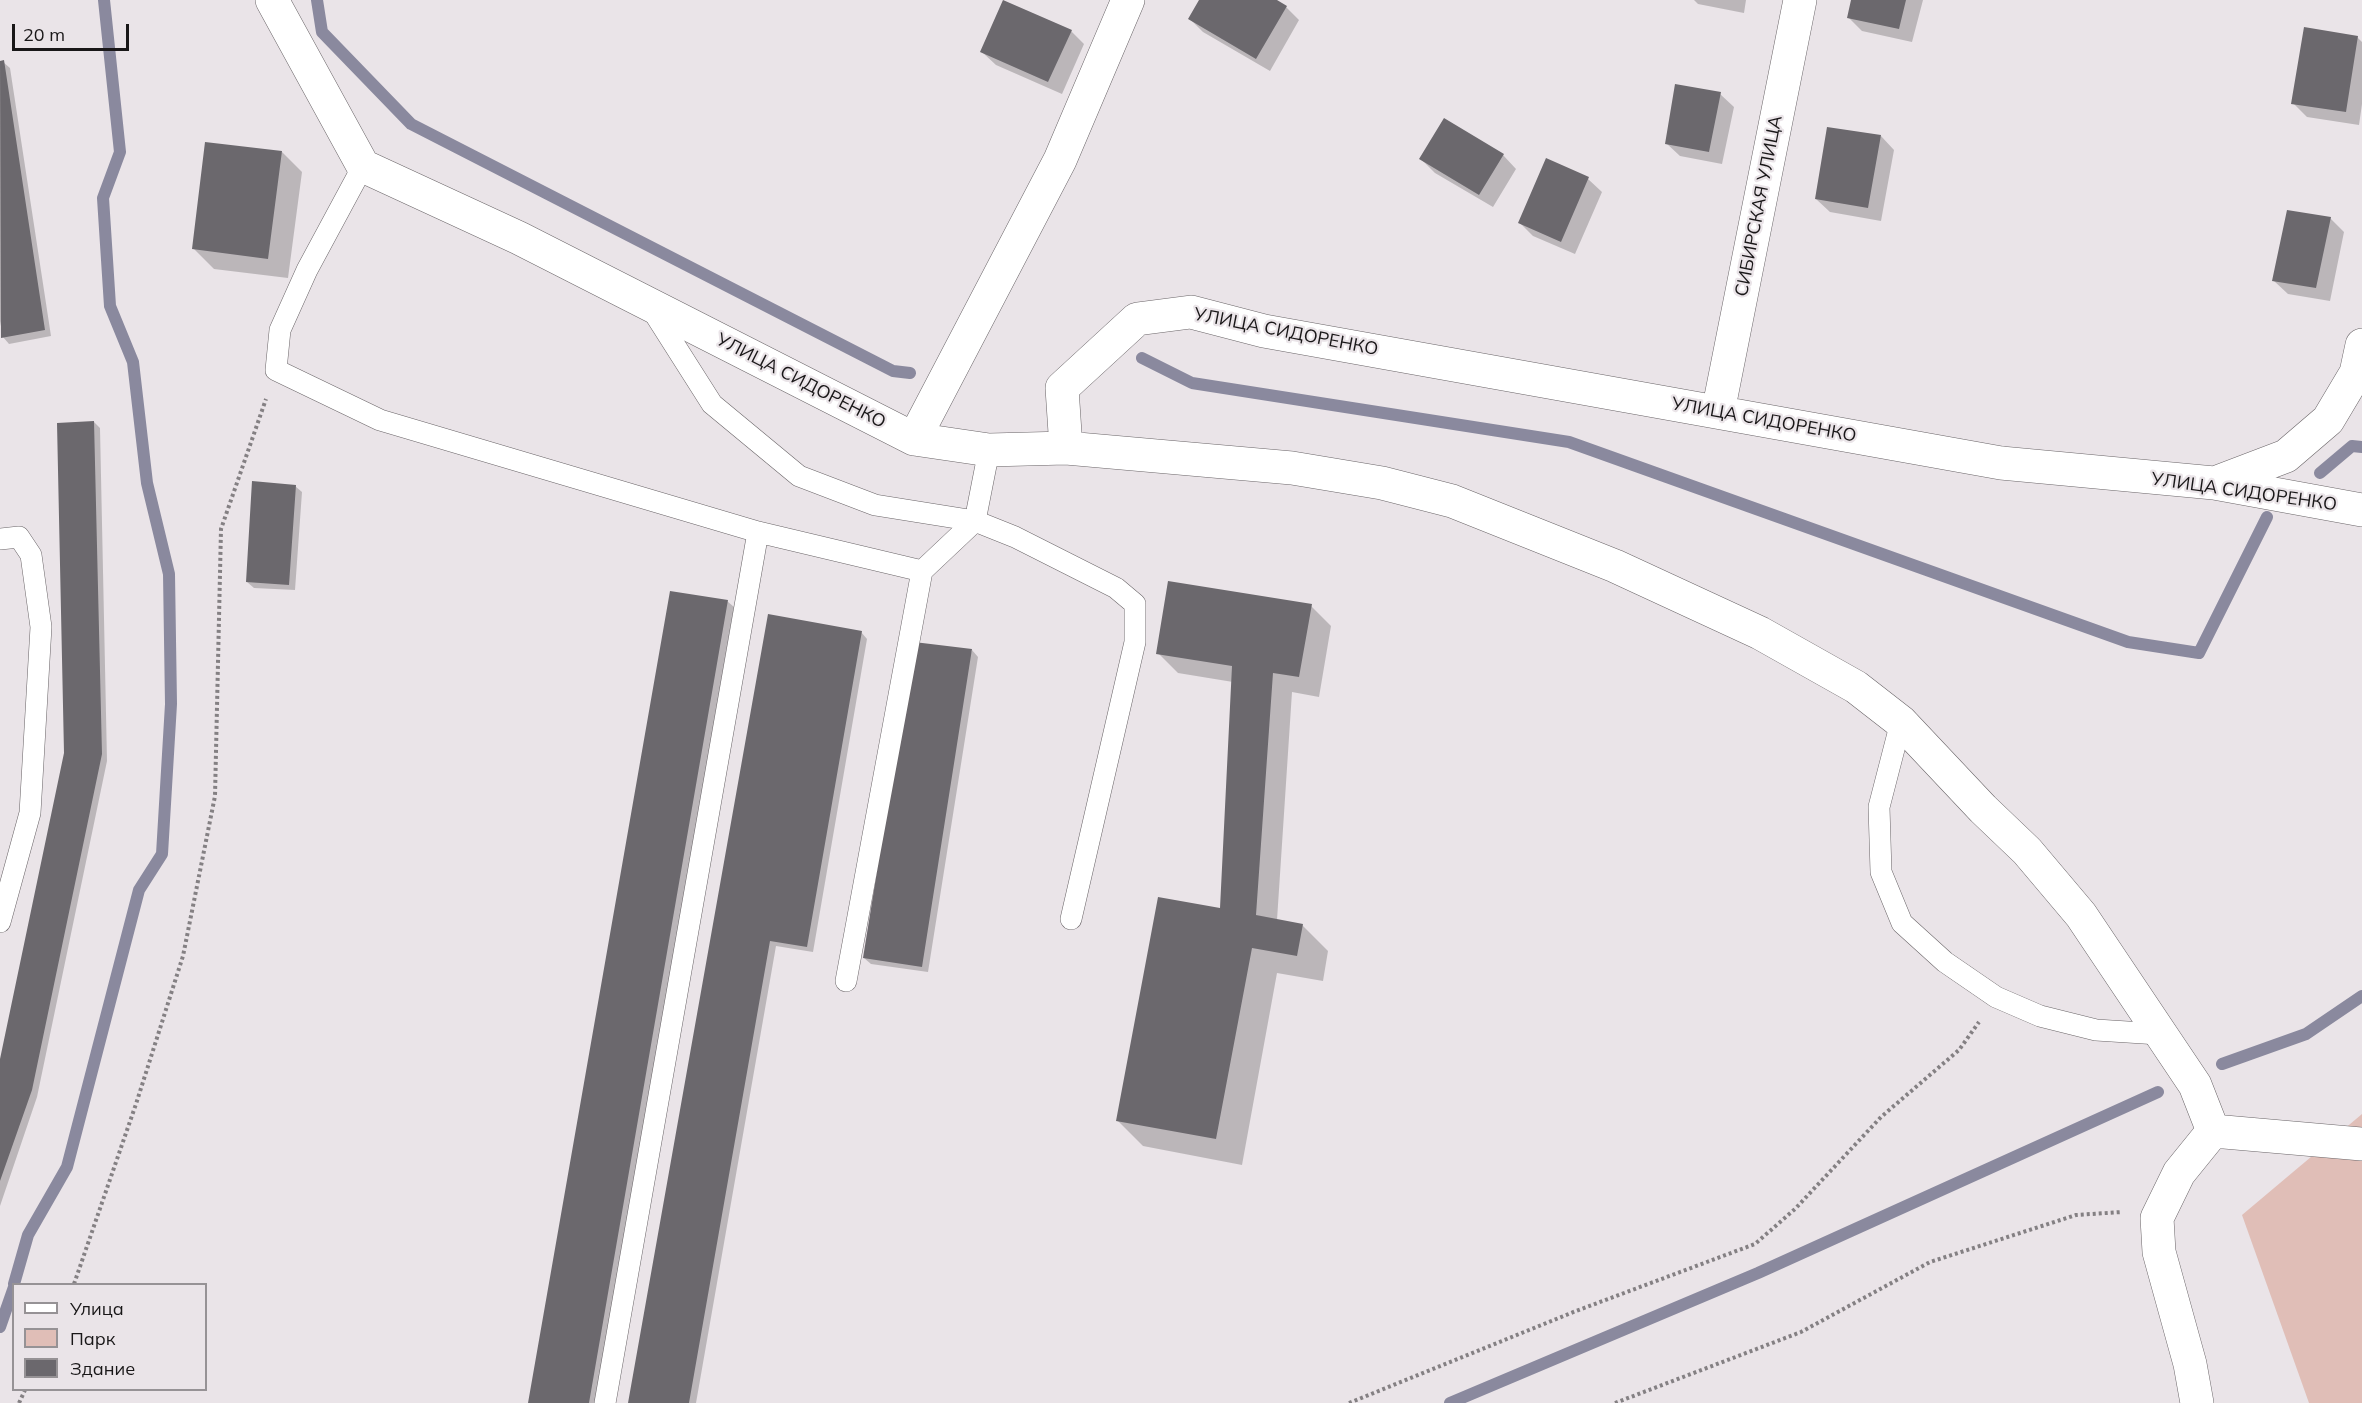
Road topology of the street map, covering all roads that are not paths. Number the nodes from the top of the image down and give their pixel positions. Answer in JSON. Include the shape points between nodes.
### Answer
{"nodes":[{"id":1,"x":272,"y":0,"type":"edge"},
{"id":2,"x":1128,"y":0,"type":"edge"},
{"id":3,"x":1800,"y":0,"type":"edge"},
{"id":4,"x":363,"y":166,"type":"junction"},
{"id":5,"x":647,"y":303,"type":"junction"},
{"id":6,"x":2362,"y":345,"type":"edge"},
{"id":7,"x":1718,"y":412,"type":"junction"},
{"id":8,"x":914,"y":439,"type":"junction"},
{"id":9,"x":1066,"y":448,"type":"junction"},
{"id":10,"x":988,"y":450,"type":"junction"},
{"id":11,"x":2214,"y":483,"type":"junction"},
{"id":12,"x":2362,"y":510,"type":"edge"},
{"id":13,"x":975,"y":521,"type":"junction"},
{"id":14,"x":758,"y":532,"type":"junction"},
{"id":15,"x":0,"y":539,"type":"edge"},
{"id":16,"x":922,"y":571,"type":"junction"},
{"id":17,"x":1901,"y":722,"type":"junction"},
{"id":18,"x":1071,"y":919,"type":"dead end"},
{"id":19,"x":0,"y":922,"type":"edge"},
{"id":20,"x":846,"y":981,"type":"dead end"},
{"id":21,"x":2159,"y":1034,"type":"junction"},
{"id":22,"x":2212,"y":1131,"type":"junction"},
{"id":23,"x":2362,"y":1144,"type":"edge"},
{"id":24,"x":605,"y":1403,"type":"edge"},
{"id":25,"x":2197,"y":1403,"type":"edge"}],
"edges":[{"from":1,"to":4,"type":"street"},
{"from":2,"to":8,"type":"street","via":[[1060,160]]},
{"from":3,"to":7,"type":"street","name":"СИБИРСКАЯ УЛИЦА"},
{"from":4,"to":5,"type":"street","name":"УЛИЦА СИДОРЕНКО"},
{"from":4,"to":14,"type":"lane","via":[[280,330],[276,370],[380,420]]},
{"from":5,"to":8,"type":"street","name":"УЛИЦА СИДОРЕНКО"},
{"from":5,"to":13,"type":"lane","via":[[712,404],[800,476],[875,505]]},
{"from":6,"to":11,"type":"street","via":[[2356,373],[2328,420],[2286,456]]},
{"from":7,"to":9,"type":"street","name":"УЛИЦА СИДОРЕНКО","via":[[1264,331],[1191,312],[1137,319],[1062,388]]},
{"from":7,"to":11,"type":"street","name":"УЛИЦА СИДОРЕНКО","via":[[2001,463]]},
{"from":8,"to":10,"type":"street","name":"УЛИЦА СИДОРЕНКО"},
{"from":9,"to":10,"type":"street","name":"УЛИЦА СИДОРЕНКО"},
{"from":9,"to":17,"type":"street","via":[[1292,468],[1383,483],[1452,501],[1615,566],[1760,633],[1856,687]]},
{"from":10,"to":13,"type":"lane"},
{"from":11,"to":12,"type":"street","name":"УЛИЦА СИДОРЕНКО"},
{"from":13,"to":16,"type":"lane"},
{"from":13,"to":18,"type":"lane","via":[[1116,588],[1135,604],[1135,642]]},
{"from":14,"to":16,"type":"lane"},
{"from":14,"to":24,"type":"lane"},
{"from":15,"to":19,"type":"lane","via":[[19,537],[31,555],[41,627],[30,813]]},
{"from":16,"to":20,"type":"lane"},
{"from":17,"to":21,"type":"street","via":[[2027,851],[2081,915]]},
{"from":17,"to":21,"type":"lane","via":[[1879,807],[1881,872],[1902,923],[1945,962],[1996,997],[2040,1016],[2096,1030]]},
{"from":21,"to":22,"type":"street","via":[[2195,1085]]},
{"from":22,"to":23,"type":"street"},
{"from":22,"to":25,"type":"street","via":[[2179,1173],[2157,1218],[2159,1252]]}]}
